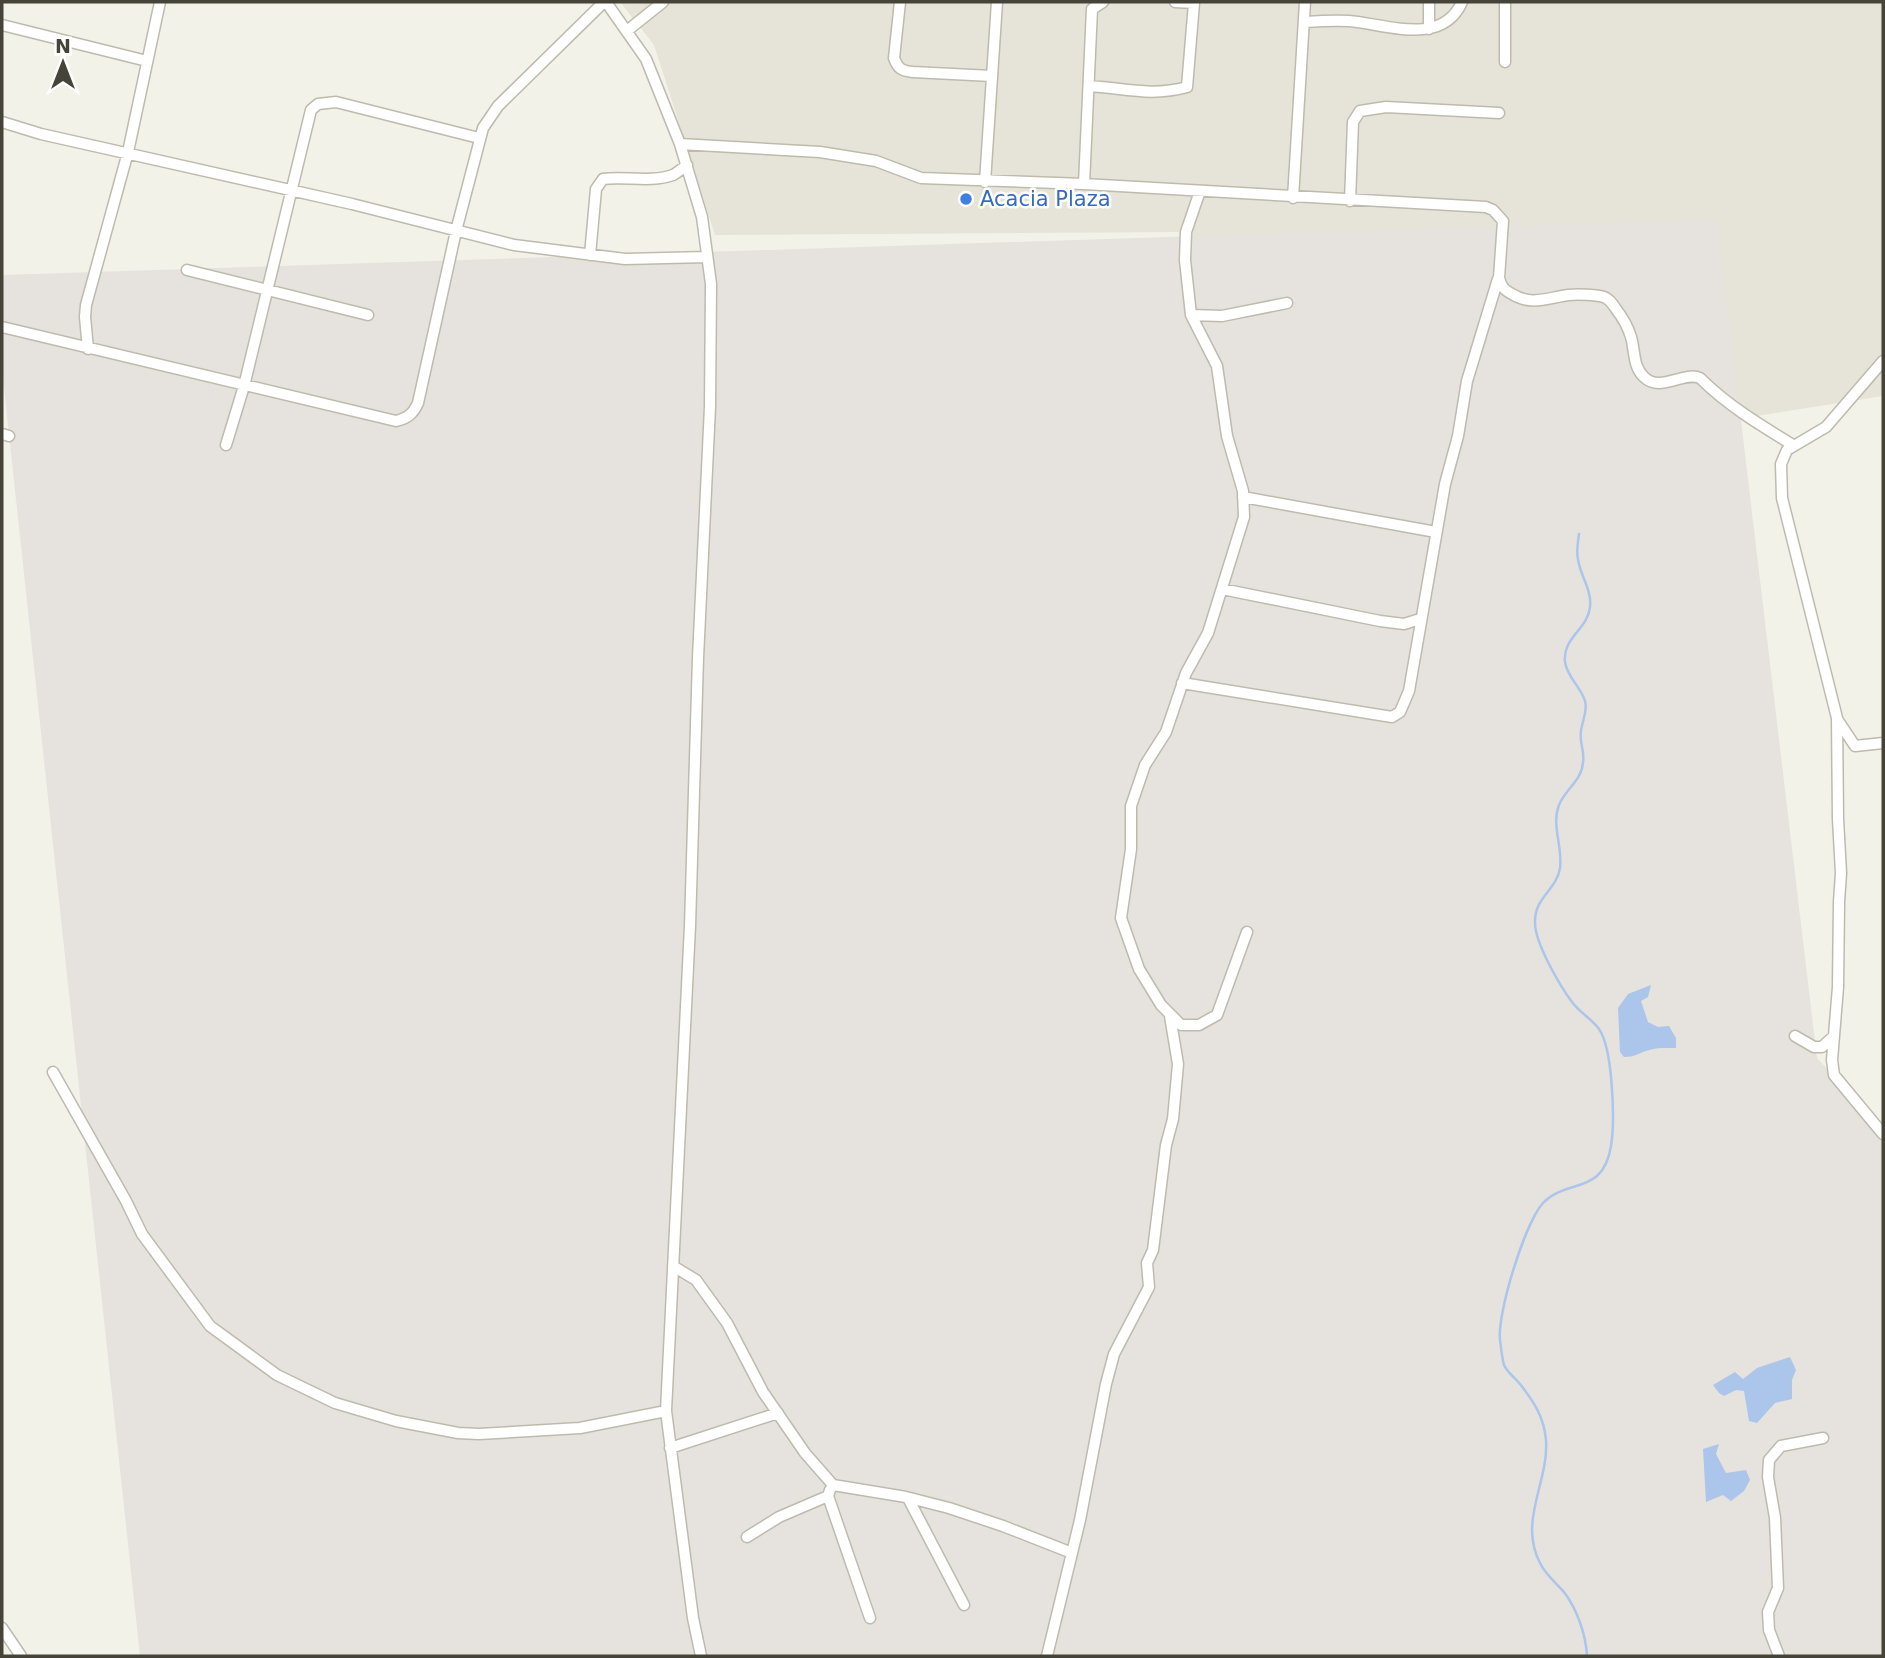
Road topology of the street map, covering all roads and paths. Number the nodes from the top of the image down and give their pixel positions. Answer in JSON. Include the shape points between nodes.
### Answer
{"nodes":[{"id":1,"x":160,"y":2,"type":"edge"},
{"id":2,"x":605,"y":2,"type":"edge"},
{"id":3,"x":663,"y":2,"type":"edge"},
{"id":4,"x":900,"y":2,"type":"edge"},
{"id":5,"x":998,"y":2,"type":"edge"},
{"id":6,"x":1103,"y":2,"type":"edge"},
{"id":7,"x":1175,"y":2,"type":"edge"},
{"id":8,"x":1305,"y":2,"type":"edge"},
{"id":9,"x":1429,"y":2,"type":"edge"},
{"id":10,"x":1462,"y":2,"type":"edge"},
{"id":11,"x":1506,"y":2,"type":"edge"},
{"id":12,"x":1305,"y":22,"type":"junction"},
{"id":13,"x":2,"y":25,"type":"edge"},
{"id":14,"x":1429,"y":29,"type":"junction"},
{"id":15,"x":628,"y":30,"type":"junction"},
{"id":16,"x":147,"y":61,"type":"junction"},
{"id":17,"x":1505,"y":62,"type":"dead end"},
{"id":18,"x":992,"y":76,"type":"junction"},
{"id":19,"x":1089,"y":86,"type":"junction"},
{"id":20,"x":1499,"y":113,"type":"dead end"},
{"id":21,"x":2,"y":122,"type":"edge"},
{"id":22,"x":478,"y":138,"type":"junction"},
{"id":23,"x":680,"y":144,"type":"junction"},
{"id":24,"x":128,"y":152,"type":"junction"},
{"id":25,"x":687,"y":165,"type":"junction"},
{"id":26,"x":985,"y":182,"type":"junction"},
{"id":27,"x":1084,"y":184,"type":"junction"},
{"id":28,"x":1200,"y":191,"type":"junction"},
{"id":29,"x":291,"y":192,"type":"junction"},
{"id":30,"x":1293,"y":198,"type":"junction"},
{"id":31,"x":1350,"y":201,"type":"junction"},
{"id":32,"x":456,"y":231,"type":"junction"},
{"id":33,"x":590,"y":255,"type":"junction"},
{"id":34,"x":707,"y":257,"type":"junction"},
{"id":35,"x":187,"y":270,"type":"dead end"},
{"id":36,"x":1499,"y":278,"type":"junction"},
{"id":37,"x":267,"y":291,"type":"junction"},
{"id":38,"x":1287,"y":303,"type":"dead end"},
{"id":39,"x":368,"y":315,"type":"dead end"},
{"id":40,"x":1191,"y":315,"type":"junction"},
{"id":41,"x":2,"y":327,"type":"edge"},
{"id":42,"x":88,"y":349,"type":"junction"},
{"id":43,"x":1883,"y":361,"type":"edge"},
{"id":44,"x":244,"y":386,"type":"junction"},
{"id":45,"x":226,"y":445,"type":"dead end"},
{"id":46,"x":1793,"y":445,"type":"junction"},
{"id":47,"x":1243,"y":497,"type":"junction"},
{"id":48,"x":1436,"y":531,"type":"junction"},
{"id":49,"x":1222,"y":589,"type":"junction"},
{"id":50,"x":1420,"y":619,"type":"junction"},
{"id":51,"x":1182,"y":683,"type":"junction"},
{"id":52,"x":1837,"y":718,"type":"junction"},
{"id":53,"x":1883,"y":743,"type":"edge"},
{"id":54,"x":1247,"y":932,"type":"dead end"},
{"id":55,"x":1170,"y":1016,"type":"junction"},
{"id":56,"x":1795,"y":1036,"type":"dead end"},
{"id":57,"x":1834,"y":1036,"type":"junction"},
{"id":58,"x":53,"y":1072,"type":"dead end"},
{"id":59,"x":1883,"y":1134,"type":"edge"},
{"id":60,"x":673,"y":1266,"type":"junction"},
{"id":61,"x":666,"y":1411,"type":"junction"},
{"id":62,"x":778,"y":1413,"type":"junction"},
{"id":63,"x":1823,"y":1438,"type":"dead end"},
{"id":64,"x":670,"y":1448,"type":"junction"},
{"id":65,"x":833,"y":1485,"type":"junction"},
{"id":66,"x":828,"y":1496,"type":"junction"},
{"id":67,"x":908,"y":1498,"type":"junction"},
{"id":68,"x":747,"y":1537,"type":"dead end"},
{"id":69,"x":1072,"y":1553,"type":"junction"},
{"id":70,"x":964,"y":1605,"type":"dead end"},
{"id":71,"x":870,"y":1618,"type":"dead end"},
{"id":72,"x":2,"y":1628,"type":"edge"},
{"id":73,"x":21,"y":1656,"type":"edge"},
{"id":74,"x":701,"y":1656,"type":"edge"},
{"id":75,"x":1047,"y":1656,"type":"edge"},
{"id":76,"x":1779,"y":1656,"type":"edge"}],
"edges":[{"from":1,"to":16,"type":"street"},
{"from":2,"to":15,"type":"street"},
{"from":2,"to":22,"type":"street","via":[[498,106]]},
{"from":3,"to":15,"type":"street"},
{"from":4,"to":18,"type":"street","via":[[894,58],[903,71]]},
{"from":5,"to":18,"type":"street"},
{"from":6,"to":19,"type":"street","via":[[1092,9]]},
{"from":7,"to":19,"type":"street","via":[[1194,3],[1187,87],[1140,93]]},
{"from":8,"to":12,"type":"street"},
{"from":9,"to":14,"type":"street"},
{"from":10,"to":14,"type":"street","via":[[1449,21]]},
{"from":11,"to":17,"type":"street"},
{"from":12,"to":14,"type":"street"},
{"from":12,"to":30,"type":"street"},
{"from":13,"to":16,"type":"street"},
{"from":15,"to":23,"type":"street","via":[[646,59]]},
{"from":16,"to":24,"type":"street"},
{"from":18,"to":26,"type":"street"},
{"from":19,"to":27,"type":"street"},
{"from":20,"to":31,"type":"street","via":[[1387,107],[1360,111],[1353,122]]},
{"from":21,"to":24,"type":"street"},
{"from":22,"to":29,"type":"street","via":[[362,107],[318,104],[311,110]]},
{"from":22,"to":32,"type":"street"},
{"from":23,"to":25,"type":"street"},
{"from":23,"to":26,"type":"street","via":[[820,152],[876,161],[921,178]]},
{"from":24,"to":29,"type":"street"},
{"from":24,"to":42,"type":"street","via":[[86,305]]},
{"from":25,"to":33,"type":"street","via":[[673,175],[603,179],[596,189]]},
{"from":25,"to":34,"type":"street","via":[[702,216]]},
{"from":26,"to":27,"type":"street"},
{"from":27,"to":28,"type":"street"},
{"from":28,"to":30,"type":"street"},
{"from":28,"to":40,"type":"street","via":[[1186,232]]},
{"from":29,"to":32,"type":"street"},
{"from":29,"to":37,"type":"street"},
{"from":30,"to":31,"type":"street"},
{"from":31,"to":36,"type":"street","via":[[1493,210],[1503,221]]},
{"from":32,"to":33,"type":"street","via":[[514,245]]},
{"from":32,"to":44,"type":"street","via":[[414,413],[396,421]]},
{"from":33,"to":34,"type":"street"},
{"from":34,"to":60,"type":"street","via":[[709,407]]},
{"from":35,"to":37,"type":"street"},
{"from":36,"to":46,"type":"street","via":[[1500,285],[1519,299],[1571,294],[1607,299],[1625,321],[1634,358],[1650,382],[1700,378]]},
{"from":36,"to":48,"type":"street","via":[[1467,381]]},
{"from":37,"to":39,"type":"street"},
{"from":37,"to":44,"type":"street"},
{"from":38,"to":40,"type":"street","via":[[1222,316]]},
{"from":40,"to":47,"type":"street","via":[[1217,366],[1227,436]]},
{"from":41,"to":42,"type":"street"},
{"from":42,"to":44,"type":"street"},
{"from":43,"to":46,"type":"street","via":[[1826,427]]},
{"from":44,"to":45,"type":"street"},
{"from":46,"to":52,"type":"street","via":[[1781,464],[1782,498]]},
{"from":47,"to":48,"type":"street"},
{"from":47,"to":49,"type":"street","via":[[1244,517]]},
{"from":48,"to":50,"type":"street"},
{"from":49,"to":50,"type":"street","via":[[1380,621],[1404,624]]},
{"from":49,"to":51,"type":"street","via":[[1208,633]]},
{"from":50,"to":51,"type":"street","via":[[1409,691],[1400,712],[1392,717]]},
{"from":51,"to":55,"type":"street","via":[[1166,732],[1145,765],[1131,806],[1131,849],[1121,918],[1139,969]]},
{"from":52,"to":53,"type":"street","via":[[1855,746]]},
{"from":52,"to":57,"type":"street","via":[[1842,873]]},
{"from":54,"to":55,"type":"street","via":[[1217,1015],[1199,1026],[1181,1025]]},
{"from":55,"to":69,"type":"street","via":[[1178,1064],[1153,1250],[1147,1263],[1149,1287],[1114,1354],[1105,1384]]},
{"from":56,"to":57,"type":"street","via":[[1814,1047],[1822,1047]]},
{"from":57,"to":59,"type":"street","via":[[1834,1075]]},
{"from":58,"to":61,"type":"street","via":[[142,1234],[176,1282],[219,1334],[288,1382],[371,1414],[458,1433],[580,1428]]},
{"from":60,"to":61,"type":"street"},
{"from":60,"to":62,"type":"street","via":[[696,1280],[727,1323],[762,1392]]},
{"from":61,"to":64,"type":"street"},
{"from":62,"to":64,"type":"street"},
{"from":62,"to":65,"type":"street"},
{"from":63,"to":76,"type":"street","via":[[1781,1446],[1769,1460],[1778,1588],[1768,1612]]},
{"from":64,"to":74,"type":"street"},
{"from":65,"to":66,"type":"street"},
{"from":65,"to":67,"type":"street"},
{"from":66,"to":68,"type":"street"},
{"from":66,"to":71,"type":"street"},
{"from":67,"to":69,"type":"street","via":[[949,1507]]},
{"from":67,"to":70,"type":"street"},
{"from":69,"to":75,"type":"street"},
{"from":72,"to":73,"type":"street"}]}
